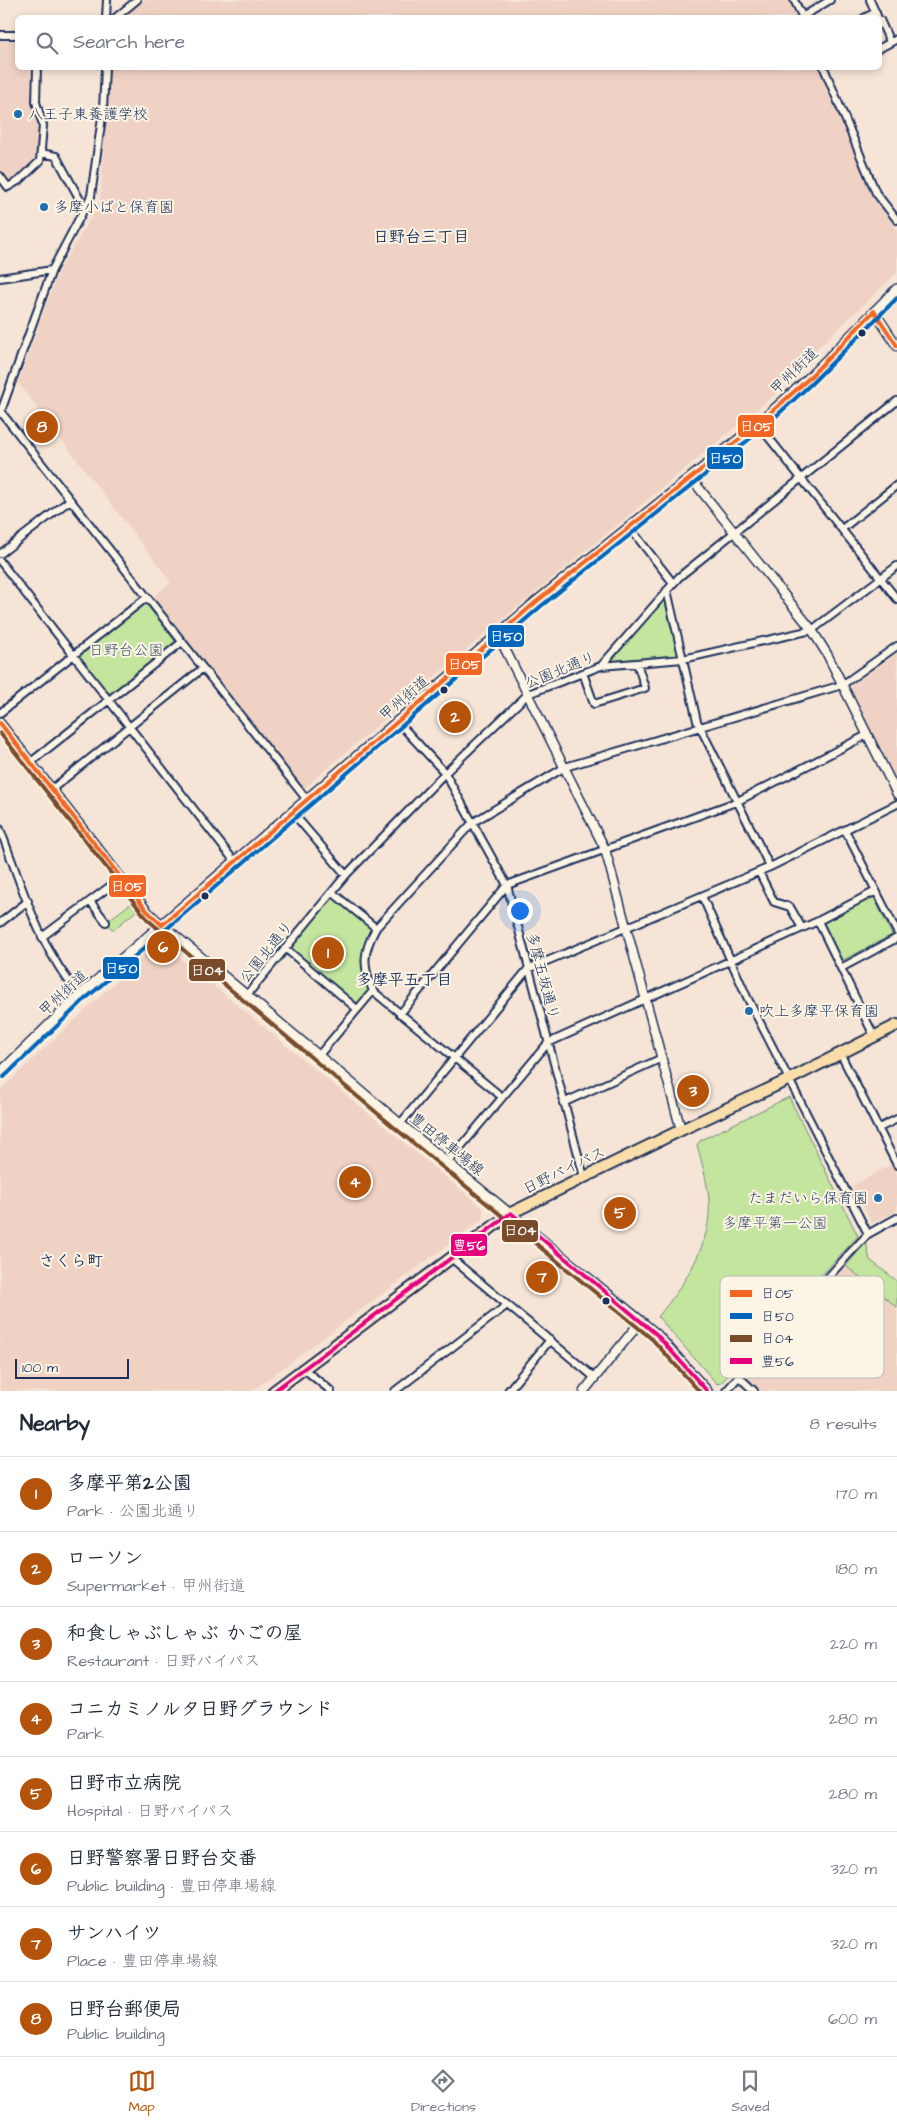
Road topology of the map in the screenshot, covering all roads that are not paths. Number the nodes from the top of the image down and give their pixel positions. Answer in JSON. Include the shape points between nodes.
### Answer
{"nodes":[{"id":1,"x":107,"y":0,"type":"edge"},
{"id":2,"x":136,"y":0,"type":"edge"},
{"id":3,"x":794,"y":0,"type":"edge"},
{"id":4,"x":830,"y":0,"type":"edge"},
{"id":5,"x":870,"y":0,"type":"edge"},
{"id":6,"x":106,"y":15,"type":"edge"},
{"id":7,"x":118,"y":15,"type":"edge"},
{"id":8,"x":801,"y":15,"type":"edge"},
{"id":9,"x":805,"y":15,"type":"edge"},
{"id":10,"x":878,"y":15,"type":"edge"},
{"id":11,"x":882,"y":25,"type":"edge"},
{"id":12,"x":0,"y":35,"type":"edge"},
{"id":13,"x":15,"y":35,"type":"edge"},
{"id":14,"x":897,"y":38,"type":"edge"},
{"id":15,"x":890,"y":42,"type":"junction"},
{"id":16,"x":882,"y":47,"type":"edge"},
{"id":17,"x":37,"y":70,"type":"edge"},
{"id":18,"x":105,"y":70,"type":"edge"},
{"id":19,"x":825,"y":70,"type":"edge"},
{"id":20,"x":41,"y":153,"type":"junction"},
{"id":21,"x":0,"y":176,"type":"edge"},
{"id":22,"x":84,"y":207,"type":"junction"},
{"id":23,"x":897,"y":220,"type":"edge"},
{"id":24,"x":52,"y":270,"type":"junction"},
{"id":25,"x":0,"y":278,"type":"edge"},
{"id":26,"x":897,"y":289,"type":"edge"},
{"id":27,"x":874,"y":311,"type":"junction"},
{"id":28,"x":897,"y":346,"type":"edge"},
{"id":29,"x":897,"y":401,"type":"edge"},
{"id":30,"x":1,"y":413,"type":"edge"},
{"id":31,"x":758,"y":424,"type":"junction"},
{"id":32,"x":692,"y":478,"type":"junction"},
{"id":33,"x":802,"y":479,"type":"junction"},
{"id":34,"x":897,"y":485,"type":"edge"},
{"id":35,"x":70,"y":500,"type":"junction"},
{"id":36,"x":630,"y":528,"type":"junction"},
{"id":37,"x":842,"y":529,"type":"junction"},
{"id":38,"x":734,"y":532,"type":"junction"},
{"id":39,"x":0,"y":554,"type":"edge"},
{"id":40,"x":0,"y":561,"type":"edge"},
{"id":41,"x":897,"y":566,"type":"edge"},
{"id":42,"x":881,"y":578,"type":"junction"},
{"id":43,"x":673,"y":583,"type":"junction"},
{"id":44,"x":667,"y":590,"type":"junction"},
{"id":45,"x":146,"y":598,"type":"junction"},
{"id":46,"x":897,"y":599,"type":"edge"},
{"id":47,"x":812,"y":630,"type":"junction"},
{"id":48,"x":498,"y":635,"type":"junction"},
{"id":49,"x":182,"y":642,"type":"junction"},
{"id":50,"x":897,"y":646,"type":"edge"},
{"id":51,"x":74,"y":655,"type":"junction"},
{"id":52,"x":683,"y":660,"type":"junction"},
{"id":53,"x":637,"y":663,"type":"junction"},
{"id":54,"x":601,"y":666,"type":"junction"},
{"id":55,"x":202,"y":668,"type":"junction"},
{"id":56,"x":583,"y":672,"type":"junction"},
{"id":57,"x":842,"y":685,"type":"junction"},
{"id":58,"x":528,"y":694,"type":"junction"},
{"id":59,"x":109,"y":700,"type":"junction"},
{"id":60,"x":0,"y":713,"type":"edge"},
{"id":61,"x":398,"y":722,"type":"junction"},
{"id":62,"x":0,"y":723,"type":"edge"},
{"id":63,"x":699,"y":726,"type":"junction"},
{"id":64,"x":130,"y":727,"type":"junction"},
{"id":65,"x":867,"y":735,"type":"junction"},
{"id":66,"x":31,"y":762,"type":"junction"},
{"id":67,"x":565,"y":767,"type":"junction"},
{"id":68,"x":445,"y":773,"type":"junction"},
{"id":69,"x":52,"y":789,"type":"junction"},
{"id":70,"x":897,"y":794,"type":"edge"},
{"id":71,"x":307,"y":800,"type":"junction"},
{"id":72,"x":736,"y":802,"type":"junction"},
{"id":73,"x":897,"y":804,"type":"edge"},
{"id":74,"x":292,"y":812,"type":"junction"},
{"id":75,"x":472,"y":823,"type":"junction"},
{"id":76,"x":0,"y":829,"type":"edge"},
{"id":77,"x":845,"y":830,"type":"junction"},
{"id":78,"x":605,"y":849,"type":"junction"},
{"id":79,"x":235,"y":862,"type":"junction"},
{"id":80,"x":770,"y":867,"type":"junction"},
{"id":81,"x":759,"y":872,"type":"junction"},
{"id":82,"x":346,"y":875,"type":"junction"},
{"id":83,"x":121,"y":878,"type":"junction"},
{"id":84,"x":507,"y":885,"type":"junction"},
{"id":85,"x":876,"y":891,"type":"junction"},
{"id":86,"x":332,"y":892,"type":"junction"},
{"id":87,"x":702,"y":896,"type":"junction"},
{"id":88,"x":90,"y":901,"type":"junction"},
{"id":89,"x":28,"y":902,"type":"junction"},
{"id":90,"x":818,"y":921,"type":"junction"},
{"id":91,"x":106,"y":922,"type":"dead end"},
{"id":92,"x":0,"y":924,"type":"edge"},
{"id":93,"x":162,"y":925,"type":"junction"},
{"id":94,"x":376,"y":928,"type":"junction"},
{"id":95,"x":628,"y":928,"type":"junction"},
{"id":96,"x":802,"y":928,"type":"junction"},
{"id":97,"x":897,"y":932,"type":"edge"},
{"id":98,"x":42,"y":937,"type":"junction"},
{"id":99,"x":897,"y":938,"type":"edge"},
{"id":100,"x":285,"y":948,"type":"junction"},
{"id":101,"x":730,"y":960,"type":"junction"},
{"id":102,"x":841,"y":968,"type":"junction"},
{"id":103,"x":528,"y":970,"type":"junction"},
{"id":104,"x":372,"y":991,"type":"junction"},
{"id":105,"x":80,"y":995,"type":"junction"},
{"id":106,"x":247,"y":995,"type":"junction"},
{"id":107,"x":646,"y":998,"type":"junction"},
{"id":108,"x":357,"y":1009,"type":"junction"},
{"id":109,"x":400,"y":1014,"type":"junction"},
{"id":110,"x":897,"y":1025,"type":"edge"},
{"id":111,"x":874,"y":1036,"type":"junction"},
{"id":112,"x":548,"y":1043,"type":"junction"},
{"id":113,"x":840,"y":1053,"type":"junction"},
{"id":114,"x":319,"y":1055,"type":"junction"},
{"id":115,"x":662,"y":1058,"type":"junction"},
{"id":116,"x":454,"y":1059,"type":"junction"},
{"id":117,"x":0,"y":1073,"type":"edge"},
{"id":118,"x":790,"y":1079,"type":"junction"},
{"id":119,"x":502,"y":1097,"type":"junction"},
{"id":120,"x":563,"y":1103,"type":"junction"},
{"id":121,"x":897,"y":1119,"type":"edge"},
{"id":122,"x":400,"y":1124,"type":"junction"},
{"id":123,"x":879,"y":1128,"type":"junction"},
{"id":124,"x":680,"y":1130,"type":"junction"},
{"id":125,"x":448,"y":1162,"type":"junction"},
{"id":126,"x":897,"y":1165,"type":"edge"},
{"id":127,"x":584,"y":1177,"type":"junction"},
{"id":128,"x":511,"y":1213,"type":"junction"},
{"id":129,"x":897,"y":1218,"type":"edge"},
{"id":130,"x":868,"y":1234,"type":"junction"},
{"id":131,"x":451,"y":1258,"type":"junction"},
{"id":132,"x":829,"y":1276,"type":"edge"},
{"id":133,"x":507,"y":1305,"type":"junction"},
{"id":134,"x":641,"y":1321,"type":"junction"},
{"id":135,"x":550,"y":1340,"type":"junction"},
{"id":136,"x":304,"y":1369,"type":"junction"},
{"id":137,"x":595,"y":1378,"type":"junction"},
{"id":138,"x":737,"y":1378,"type":"edge"},
{"id":139,"x":739,"y":1378,"type":"edge"},
{"id":140,"x":274,"y":1391,"type":"edge"},
{"id":141,"x":331,"y":1391,"type":"edge"},
{"id":142,"x":395,"y":1391,"type":"edge"},
{"id":143,"x":508,"y":1391,"type":"edge"},
{"id":144,"x":584,"y":1391,"type":"edge"},
{"id":145,"x":707,"y":1391,"type":"edge"},
{"id":146,"x":726,"y":1391,"type":"edge"},
{"id":147,"x":754,"y":1391,"type":"edge"}],
"edges":[{"from":1,"to":6,"type":"street"},
{"from":2,"to":7,"type":"street"},
{"from":3,"to":8,"type":"street"},
{"from":4,"to":9,"type":"street"},
{"from":5,"to":10,"type":"street"},
{"from":11,"to":15,"type":"street"},
{"from":12,"to":13,"type":"street"},
{"from":14,"to":15,"type":"street"},
{"from":15,"to":16,"type":"street"},
{"from":17,"to":20,"type":"street","via":[[36,102],[43,126]]},
{"from":18,"to":22,"type":"street","via":[[91,196]]},
{"from":19,"to":23,"type":"street","via":[[876,193]]},
{"from":20,"to":21,"type":"street","via":[[40,161],[8,187]]},
{"from":20,"to":22,"type":"street","via":[[56,156]]},
{"from":22,"to":24,"type":"street"},
{"from":24,"to":25,"type":"street"},
{"from":24,"to":30,"type":"street"},
{"from":26,"to":27,"type":"main road","name":"甲州街道"},
{"from":27,"to":28,"type":"street"},
{"from":27,"to":31,"type":"main road","name":"甲州街道","via":[[807,380]]},
{"from":29,"to":33,"type":"street"},
{"from":30,"to":35,"type":"street"},
{"from":31,"to":32,"type":"main road","name":"甲州街道"},
{"from":31,"to":33,"type":"street"},
{"from":32,"to":36,"type":"main road","name":"甲州街道"},
{"from":32,"to":38,"type":"street"},
{"from":33,"to":37,"type":"street"},
{"from":33,"to":38,"type":"street"},
{"from":34,"to":37,"type":"street"},
{"from":35,"to":39,"type":"street"},
{"from":35,"to":45,"type":"street"},
{"from":36,"to":43,"type":"street"},
{"from":36,"to":48,"type":"main road","name":"甲州街道"},
{"from":37,"to":42,"type":"street"},
{"from":38,"to":43,"type":"street"},
{"from":38,"to":47,"type":"street"},
{"from":40,"to":51,"type":"street"},
{"from":41,"to":42,"type":"street","name":"公園北通り"},
{"from":42,"to":46,"type":"street"},
{"from":42,"to":47,"type":"street","name":"公園北通り"},
{"from":43,"to":44,"type":"street"},
{"from":44,"to":52,"type":"street"},
{"from":44,"to":54,"type":"street"},
{"from":45,"to":49,"type":"street"},
{"from":45,"to":51,"type":"street"},
{"from":47,"to":52,"type":"street","name":"公園北通り"},
{"from":47,"to":57,"type":"street"},
{"from":48,"to":58,"type":"street"},
{"from":48,"to":61,"type":"main road","name":"甲州街道"},
{"from":49,"to":55,"type":"street"},
{"from":49,"to":59,"type":"street"},
{"from":50,"to":57,"type":"street"},
{"from":51,"to":59,"type":"street"},
{"from":51,"to":60,"type":"street"},
{"from":52,"to":53,"type":"street","name":"公園北通り"},
{"from":52,"to":63,"type":"street"},
{"from":53,"to":54,"type":"street","name":"公園北通り"},
{"from":53,"to":56,"type":"street","via":[[645,688],[594,704]]},
{"from":54,"to":56,"type":"street","name":"公園北通り"},
{"from":55,"to":64,"type":"street"},
{"from":55,"to":71,"type":"street"},
{"from":56,"to":58,"type":"street","name":"公園北通り"},
{"from":57,"to":63,"type":"street"},
{"from":57,"to":65,"type":"street"},
{"from":58,"to":67,"type":"street"},
{"from":58,"to":68,"type":"street","name":"公園北通り"},
{"from":59,"to":64,"type":"street"},
{"from":59,"to":66,"type":"street"},
{"from":61,"to":68,"type":"street","name":"多摩五坂通り"},
{"from":61,"to":71,"type":"main road","name":"甲州街道"},
{"from":62,"to":66,"type":"street"},
{"from":63,"to":67,"type":"street"},
{"from":63,"to":72,"type":"street"},
{"from":64,"to":69,"type":"street"},
{"from":64,"to":79,"type":"street"},
{"from":65,"to":70,"type":"street"},
{"from":65,"to":72,"type":"street"},
{"from":66,"to":69,"type":"street"},
{"from":67,"to":75,"type":"street"},
{"from":67,"to":78,"type":"street"},
{"from":68,"to":75,"type":"street","name":"多摩五坂通り"},
{"from":68,"to":82,"type":"street","name":"公園北通り"},
{"from":69,"to":83,"type":"street"},
{"from":71,"to":74,"type":"main road","name":"甲州街道"},
{"from":72,"to":78,"type":"street"},
{"from":72,"to":80,"type":"street"},
{"from":73,"to":77,"type":"street"},
{"from":74,"to":79,"type":"main road","name":"甲州街道"},
{"from":74,"to":82,"type":"street"},
{"from":75,"to":84,"type":"street","name":"多摩五坂通り"},
{"from":75,"to":94,"type":"street"},
{"from":76,"to":89,"type":"street"},
{"from":77,"to":80,"type":"street"},
{"from":77,"to":85,"type":"street"},
{"from":78,"to":84,"type":"street"},
{"from":78,"to":95,"type":"street"},
{"from":79,"to":93,"type":"main road","name":"甲州街道"},
{"from":80,"to":81,"type":"street"},
{"from":81,"to":87,"type":"street"},
{"from":81,"to":96,"type":"street","via":[[774,902],[790,907]]},
{"from":82,"to":86,"type":"street","name":"公園北通り"},
{"from":83,"to":88,"type":"street"},
{"from":83,"to":93,"type":"street"},
{"from":84,"to":103,"type":"street","name":"多摩五坂通り"},
{"from":84,"to":109,"type":"street"},
{"from":85,"to":90,"type":"street"},
{"from":85,"to":97,"type":"street"},
{"from":86,"to":94,"type":"street"},
{"from":86,"to":100,"type":"street","name":"公園北通り"},
{"from":87,"to":95,"type":"street"},
{"from":87,"to":101,"type":"street"},
{"from":88,"to":91,"type":"street"},
{"from":88,"to":98,"type":"street"},
{"from":89,"to":92,"type":"street"},
{"from":89,"to":98,"type":"street"},
{"from":90,"to":96,"type":"street"},
{"from":90,"to":102,"type":"street"},
{"from":93,"to":105,"type":"main road","name":"甲州街道"},
{"from":93,"to":106,"type":"main road","name":"豊田停車場線"},
{"from":94,"to":104,"type":"street","via":[[364,958]]},
{"from":95,"to":103,"type":"street"},
{"from":95,"to":107,"type":"street"},
{"from":96,"to":101,"type":"street"},
{"from":98,"to":105,"type":"street","via":[[60,971]]},
{"from":99,"to":102,"type":"street"},
{"from":100,"to":106,"type":"street","name":"公園北通り"},
{"from":100,"to":108,"type":"street"},
{"from":101,"to":107,"type":"street"},
{"from":101,"to":118,"type":"street"},
{"from":102,"to":111,"type":"street"},
{"from":103,"to":112,"type":"street","name":"多摩五坂通り"},
{"from":103,"to":116,"type":"street"},
{"from":104,"to":108,"type":"street"},
{"from":104,"to":109,"type":"street"},
{"from":105,"to":117,"type":"main road","name":"甲州街道"},
{"from":106,"to":114,"type":"main road","name":"豊田停車場線"},
{"from":107,"to":112,"type":"street"},
{"from":107,"to":115,"type":"street"},
{"from":108,"to":114,"type":"street"},
{"from":109,"to":116,"type":"street"},
{"from":110,"to":111,"type":"highway","name":"日野バイパス"},
{"from":111,"to":113,"type":"highway","name":"日野バイパス"},
{"from":112,"to":119,"type":"street"},
{"from":112,"to":120,"type":"street","name":"多摩五坂通り"},
{"from":113,"to":118,"type":"highway","name":"日野バイパス"},
{"from":113,"to":123,"type":"street"},
{"from":114,"to":122,"type":"main road","name":"豊田停車場線"},
{"from":115,"to":120,"type":"street"},
{"from":115,"to":124,"type":"street"},
{"from":116,"to":119,"type":"street"},
{"from":116,"to":122,"type":"street"},
{"from":118,"to":124,"type":"highway","name":"日野バイパス"},
{"from":118,"to":130,"type":"street"},
{"from":119,"to":125,"type":"street"},
{"from":120,"to":127,"type":"street","name":"多摩五坂通り"},
{"from":121,"to":123,"type":"street"},
{"from":122,"to":125,"type":"main road","name":"豊田停車場線"},
{"from":123,"to":126,"type":"street"},
{"from":124,"to":127,"type":"highway","name":"日野バイパス"},
{"from":125,"to":128,"type":"main road","name":"豊田停車場線"},
{"from":127,"to":128,"type":"highway","name":"日野バイパス"},
{"from":128,"to":131,"type":"highway","name":"日野バイパス"},
{"from":128,"to":134,"type":"main road","name":"豊田停車場線"},
{"from":129,"to":130,"type":"street"},
{"from":130,"to":132,"type":"street"},
{"from":131,"to":133,"type":"street"},
{"from":131,"to":136,"type":"highway","name":"日野バイパス"},
{"from":133,"to":135,"type":"street"},
{"from":133,"to":142,"type":"street"},
{"from":134,"to":137,"type":"street"},
{"from":134,"to":145,"type":"main road","name":"豊田停車場線"},
{"from":135,"to":137,"type":"street"},
{"from":135,"to":143,"type":"street"},
{"from":136,"to":140,"type":"highway","name":"日野バイパス"},
{"from":136,"to":141,"type":"street"},
{"from":137,"to":144,"type":"street"},
{"from":138,"to":146,"type":"street"},
{"from":139,"to":147,"type":"street"}]}
